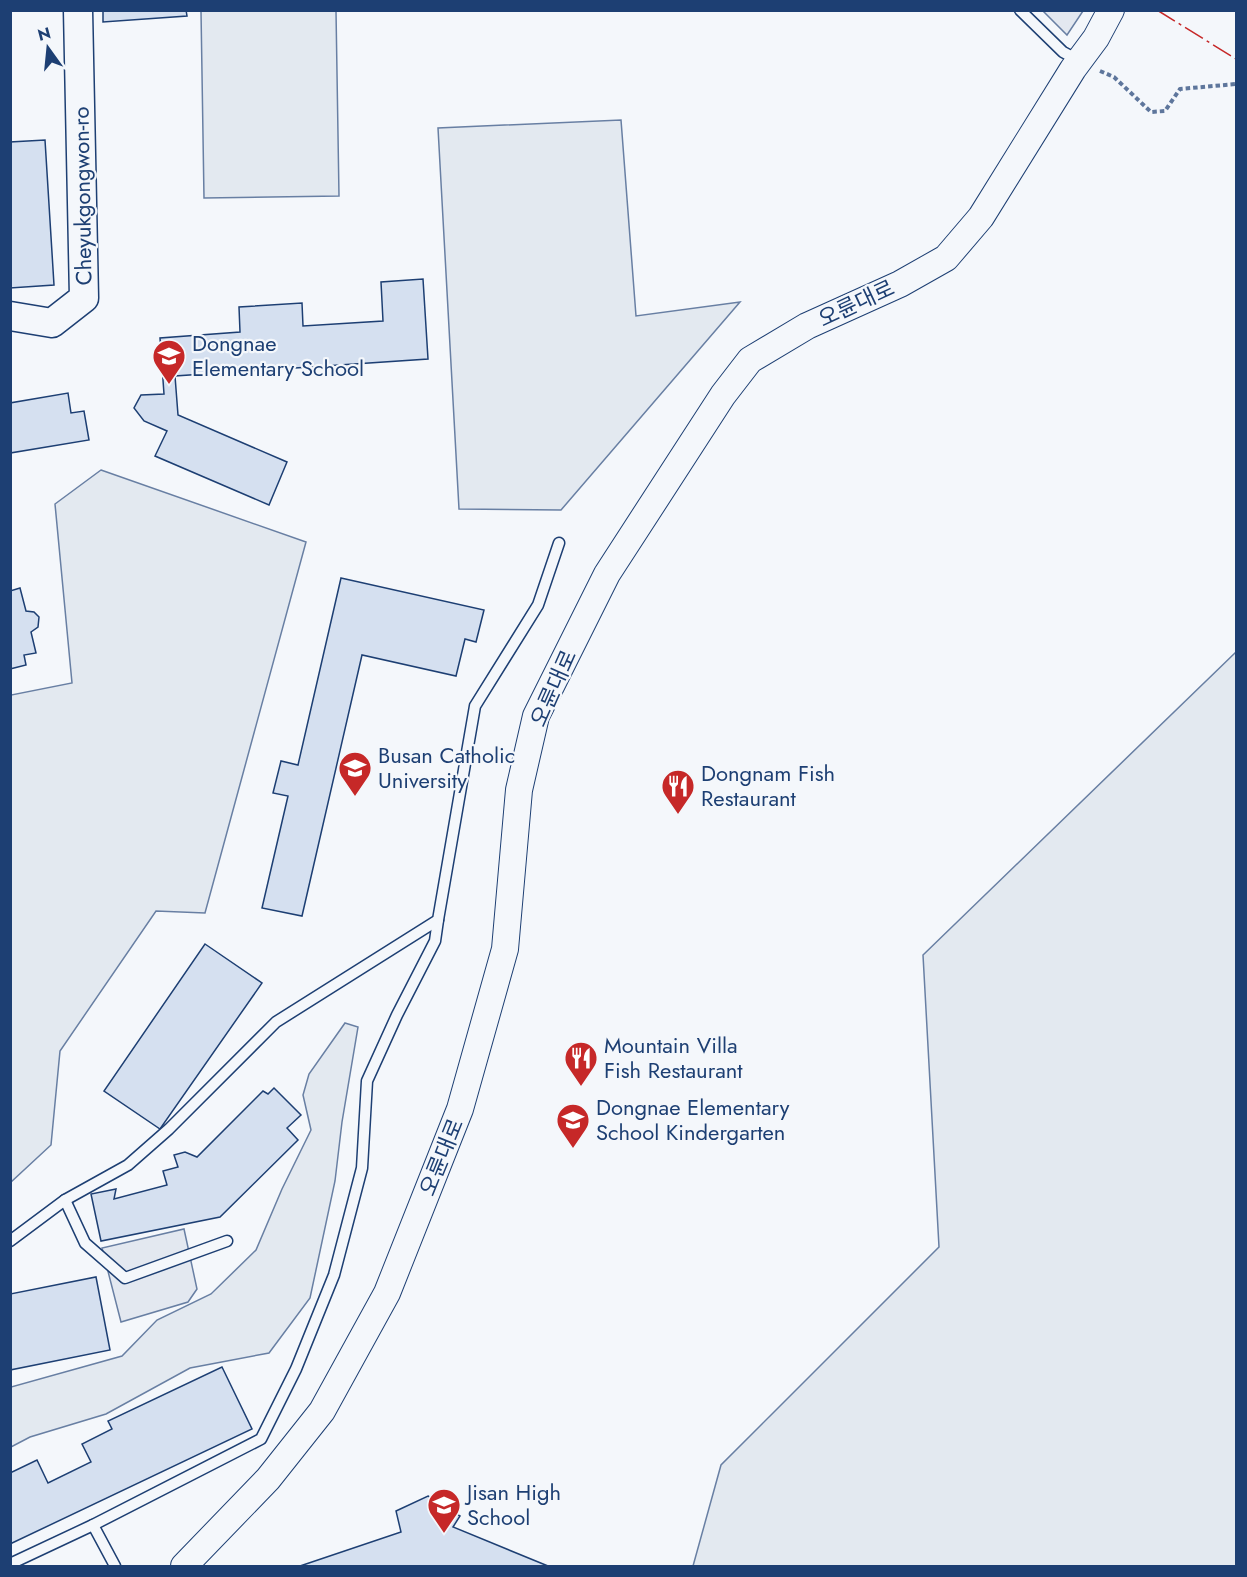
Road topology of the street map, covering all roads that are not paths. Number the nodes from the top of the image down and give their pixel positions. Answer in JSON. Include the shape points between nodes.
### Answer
{"nodes":[{"id":1,"x":78,"y":10,"type":"edge"},
{"id":2,"x":1020,"y":10,"type":"edge"},
{"id":3,"x":1111,"y":10,"type":"edge"},
{"id":4,"x":1076,"y":65,"type":"junction"},
{"id":5,"x":10,"y":316,"type":"edge"},
{"id":6,"x":559,"y":543,"type":"dead end"},
{"id":7,"x":438,"y":920,"type":"junction"},
{"id":8,"x":65,"y":1200,"type":"junction"},
{"id":9,"x":10,"y":1240,"type":"edge"},
{"id":10,"x":227,"y":1240,"type":"dead end"},
{"id":11,"x":93,"y":1525,"type":"junction"},
{"id":12,"x":10,"y":1564,"type":"edge"},
{"id":13,"x":115,"y":1566,"type":"edge"},
{"id":14,"x":184,"y":1566,"type":"edge"}],
"edges":[{"from":1,"to":5,"type":"main road","name":"Cheyukgongwon-ro","via":[[84,298],[52,323]]},
{"from":2,"to":4,"type":"lane"},
{"from":3,"to":4,"type":"street","name":"오륜대로"},
{"from":4,"to":14,"type":"street","name":"오륜대로","via":[[981,218],[946,258],[900,284],[807,326],[750,360],[723,395],[607,574],[536,716],[519,790],[505,949],[460,1109],[387,1293],[322,1411],[268,1479]]},
{"from":6,"to":7,"type":"lane","via":[[538,605],[475,706]]},
{"from":7,"to":8,"type":"lane","via":[[276,1022],[128,1166]]},
{"from":7,"to":11,"type":"lane","via":[[435,941],[367,1081],[362,1168],[334,1275],[296,1370],[261,1439]]},
{"from":8,"to":9,"type":"lane"},
{"from":8,"to":10,"type":"lane","via":[[85,1243],[125,1278]]},
{"from":11,"to":12,"type":"lane"},
{"from":11,"to":13,"type":"lane"}]}
